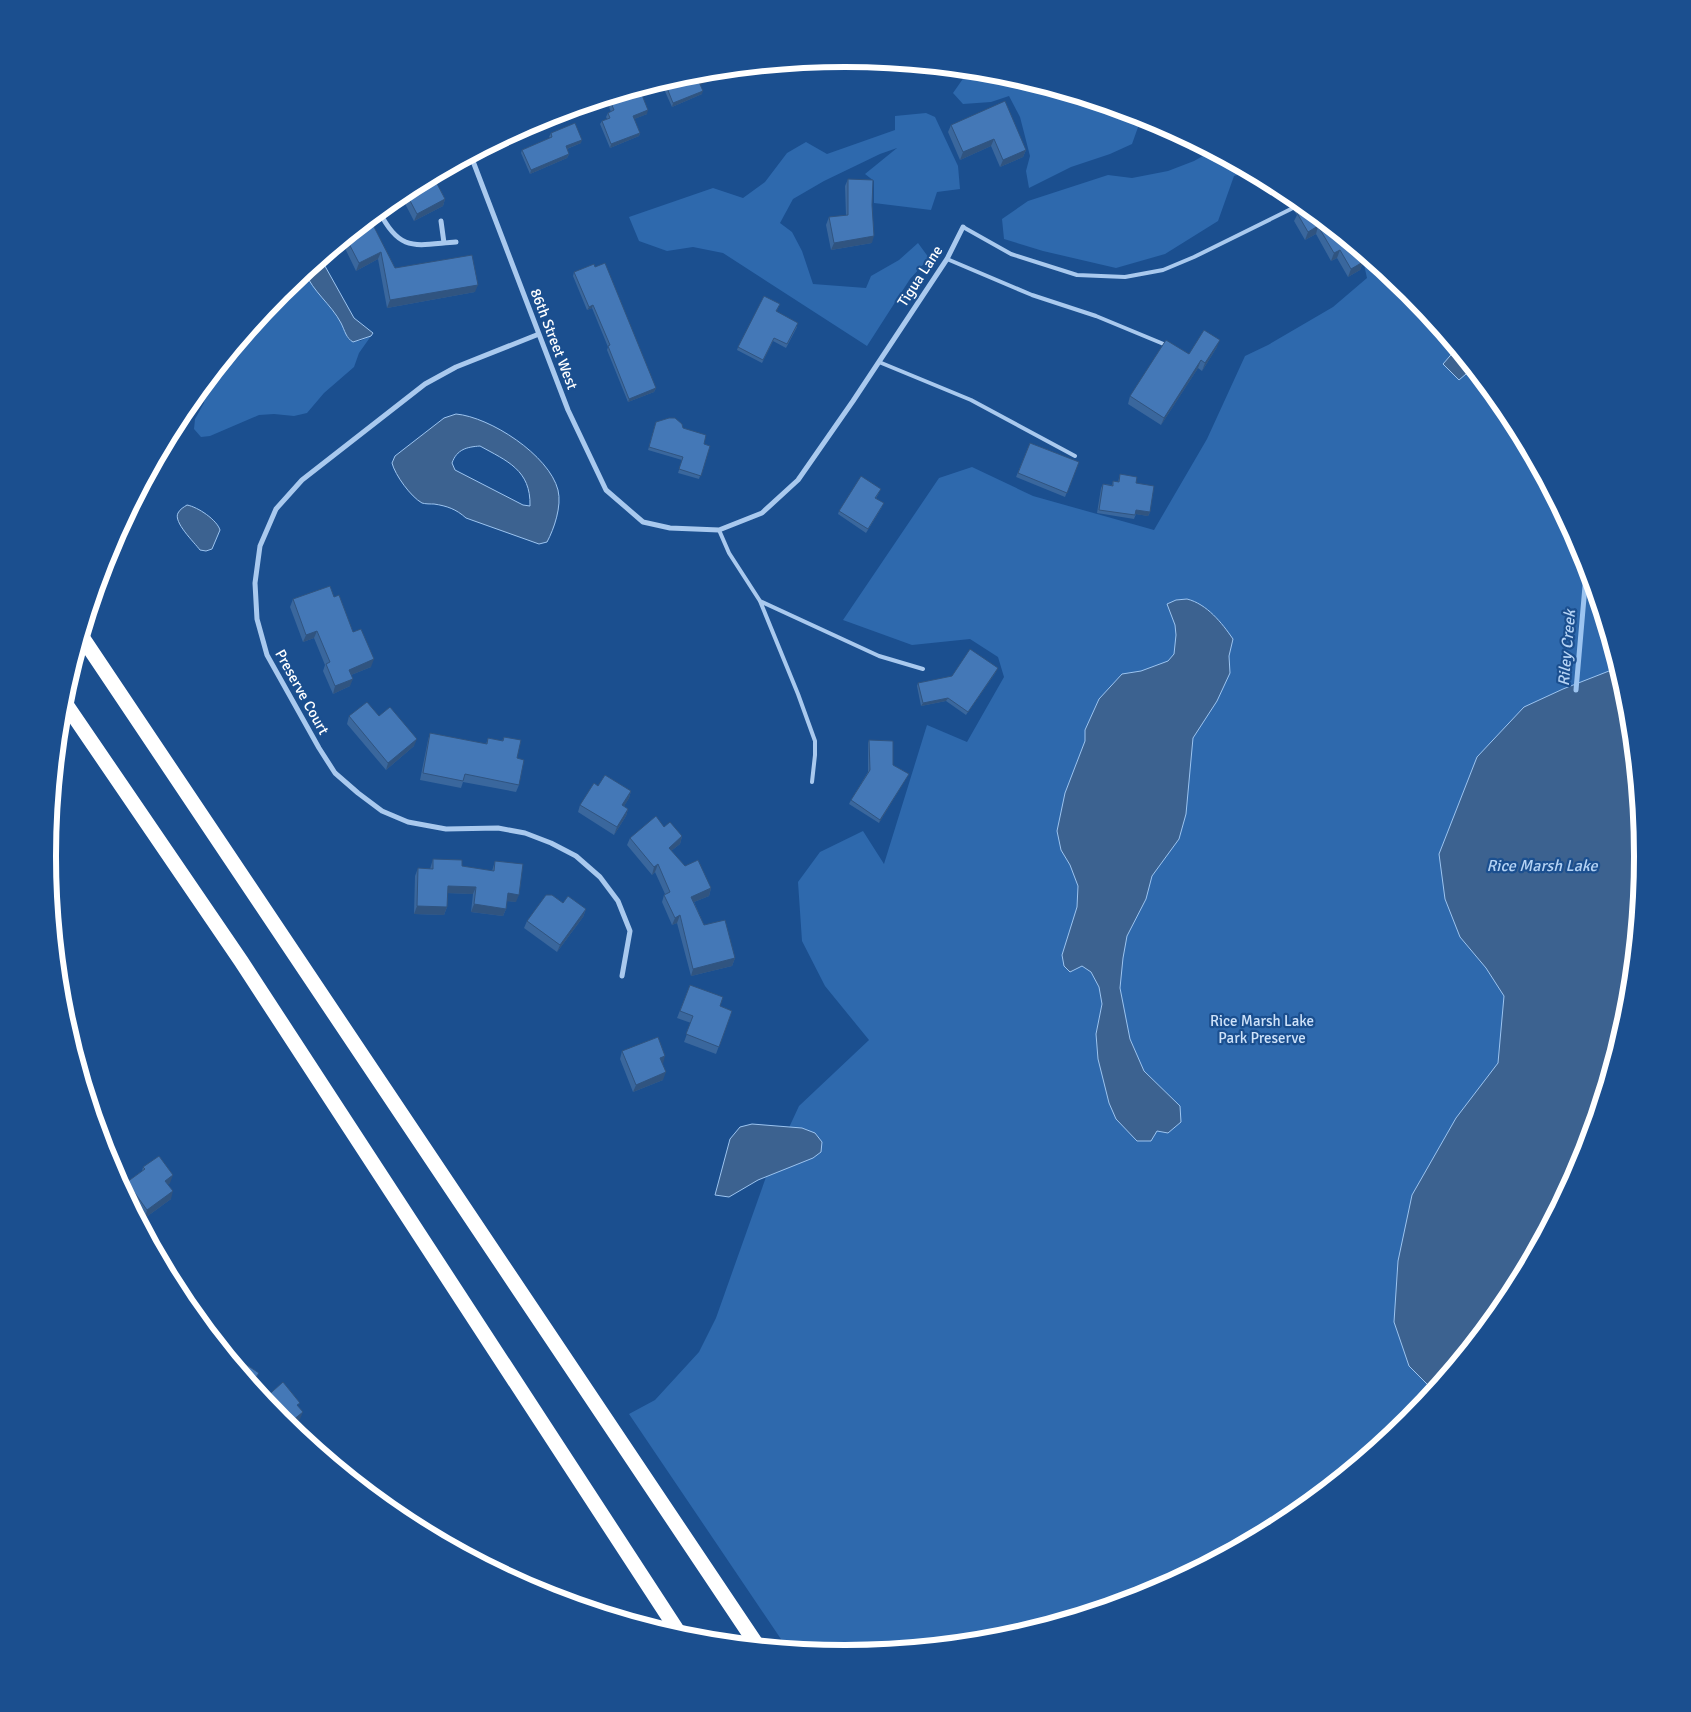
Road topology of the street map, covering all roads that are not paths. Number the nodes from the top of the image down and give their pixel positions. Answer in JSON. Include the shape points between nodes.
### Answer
{"nodes":[{"id":1,"x":472,"y":161,"type":"edge"},
{"id":2,"x":1291,"y":209,"type":"dead end"},
{"id":3,"x":382,"y":218,"type":"edge"},
{"id":4,"x":442,"y":221,"type":"dead end"},
{"id":5,"x":963,"y":227,"type":"joint"},
{"id":6,"x":456,"y":242,"type":"dead end"},
{"id":7,"x":444,"y":243,"type":"junction"},
{"id":8,"x":947,"y":259,"type":"junction"},
{"id":9,"x":539,"y":334,"type":"junction"},
{"id":10,"x":1167,"y":346,"type":"edge"},
{"id":11,"x":879,"y":362,"type":"junction"},
{"id":12,"x":1075,"y":456,"type":"dead end"},
{"id":13,"x":638,"y":518,"type":"joint"},
{"id":14,"x":720,"y":530,"type":"junction"},
{"id":15,"x":760,"y":601,"type":"junction"},
{"id":16,"x":86,"y":643,"type":"edge"},
{"id":17,"x":923,"y":669,"type":"dead end"},
{"id":18,"x":70,"y":711,"type":"edge"},
{"id":19,"x":812,"y":782,"type":"dead end"},
{"id":20,"x":622,"y":976,"type":"dead end"},
{"id":21,"x":674,"y":1626,"type":"edge"},
{"id":22,"x":753,"y":1639,"type":"edge"}],
"edges":[{"from":1,"to":9,"type":"street","name":"86th Street West"},
{"from":2,"to":5,"type":"lane","name":"Tigua Lane","via":[[1194,258],[1163,270],[1125,277],[1077,275],[1011,254]]},
{"from":3,"to":7,"type":"street","via":[[403,242],[417,246]]},
{"from":4,"to":7,"type":"street"},
{"from":5,"to":8,"type":"street","name":"Tigua Lane"},
{"from":6,"to":7,"type":"street"},
{"from":8,"to":10,"type":"lane"},
{"from":8,"to":11,"type":"street","name":"Tigua Lane"},
{"from":9,"to":13,"type":"street","name":"86th Street West","via":[[568,410],[606,490]]},
{"from":9,"to":20,"type":"street","name":"Preserve Court","via":[[456,367],[424,384],[302,480],[276,509],[260,546],[255,583],[257,619],[267,655],[319,748],[336,773],[358,793],[382,811],[408,822],[446,829],[498,828],[525,833],[576,856],[600,877],[618,901],[630,931]]},
{"from":11,"to":12,"type":"lane","via":[[970,400]]},
{"from":11,"to":14,"type":"street","name":"Tigua Lane","via":[[798,480],[762,513]]},
{"from":13,"to":14,"type":"street","name":"Tigua Lane","via":[[642,522],[670,528]]},
{"from":14,"to":15,"type":"lane","via":[[729,553]]},
{"from":15,"to":17,"type":"lane","via":[[879,656]]},
{"from":15,"to":19,"type":"lane","via":[[815,741]]},
{"from":16,"to":22,"type":"highway"},
{"from":18,"to":21,"type":"highway","via":[[241,961]]}]}
